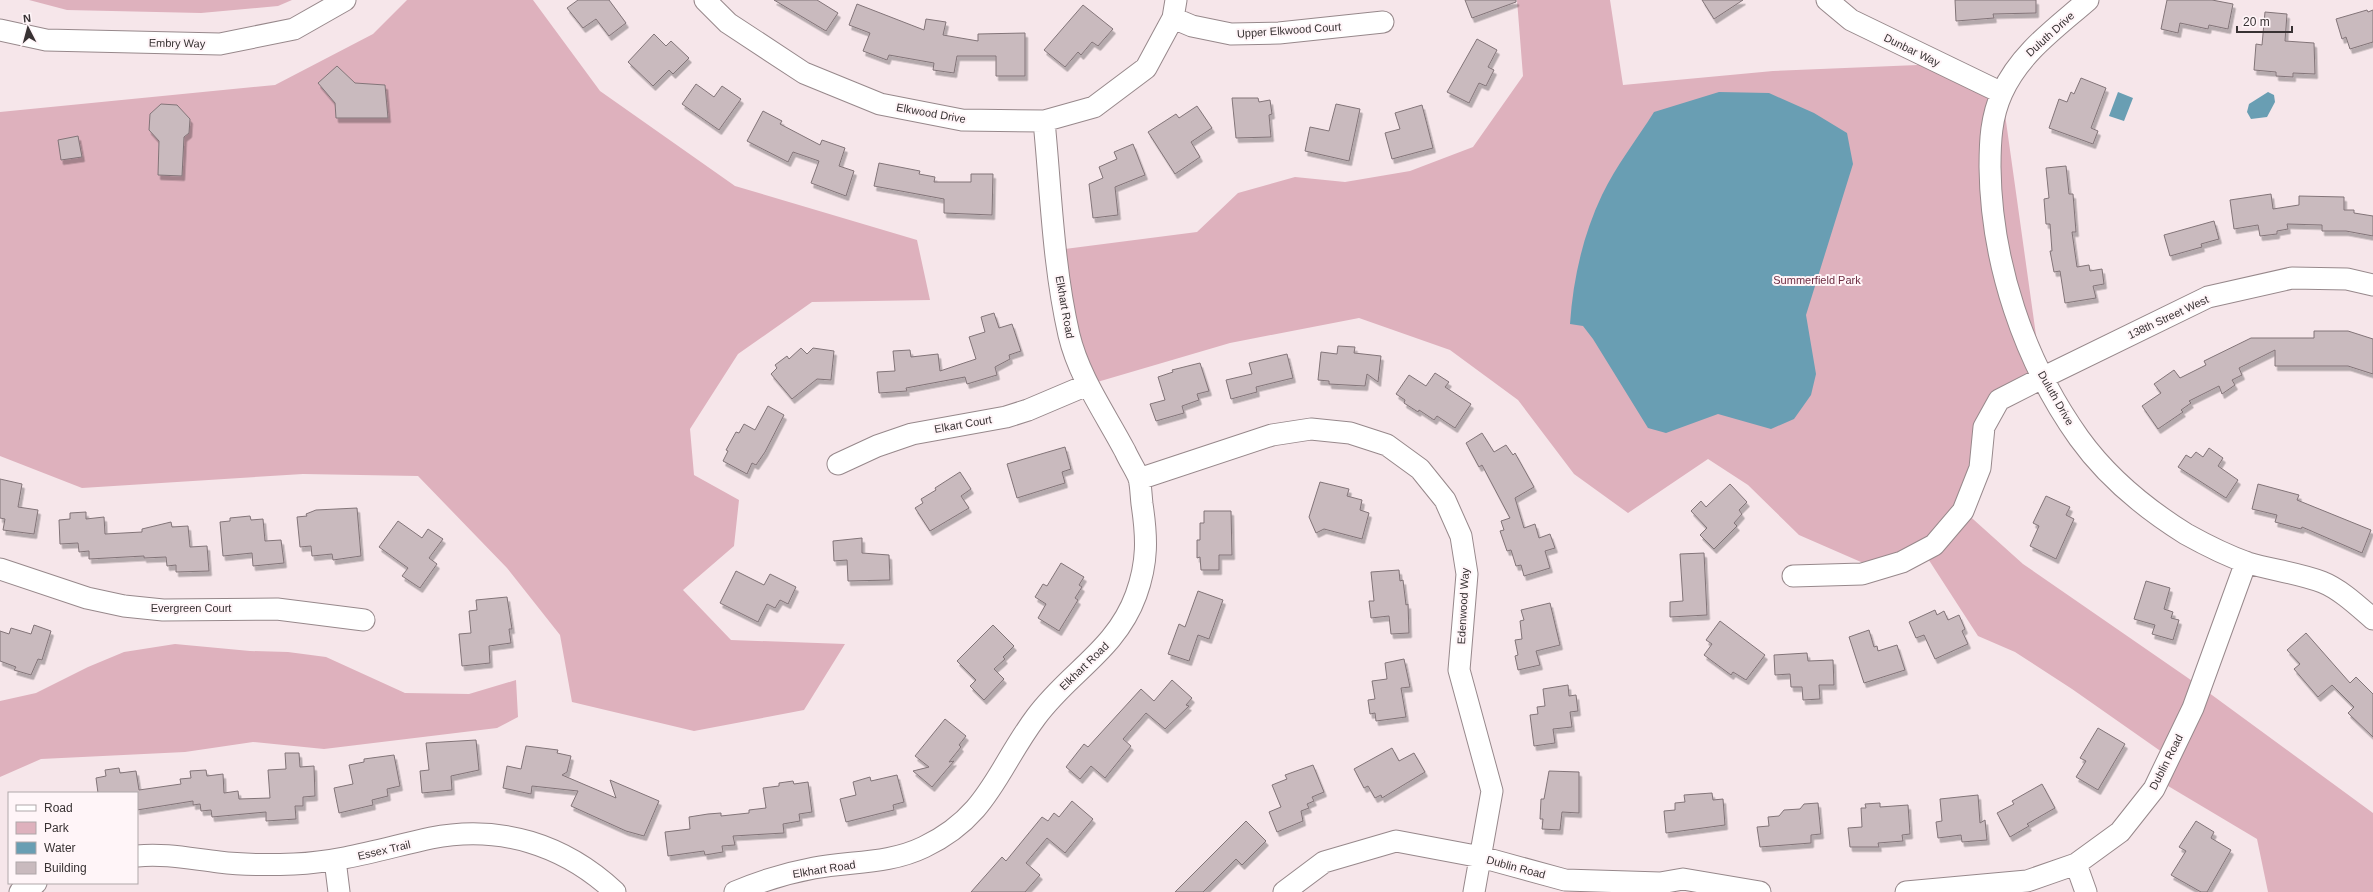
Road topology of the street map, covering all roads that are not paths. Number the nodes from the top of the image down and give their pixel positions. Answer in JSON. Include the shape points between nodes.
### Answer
{"nodes":[{"id":1,"x":346,"y":0,"type":"edge"},
{"id":2,"x":705,"y":0,"type":"edge"},
{"id":3,"x":1827,"y":0,"type":"edge"},
{"id":4,"x":2088,"y":0,"type":"edge"},
{"id":5,"x":1175,"y":9,"type":"edge"},
{"id":6,"x":1383,"y":22,"type":"dead end"},
{"id":7,"x":0,"y":30,"type":"edge"},
{"id":8,"x":2002,"y":92,"type":"junction"},
{"id":9,"x":1044,"y":121,"type":"junction"},
{"id":10,"x":2373,"y":285,"type":"edge"},
{"id":11,"x":2042,"y":378,"type":"junction"},
{"id":12,"x":1087,"y":385,"type":"junction"},
{"id":13,"x":838,"y":464,"type":"dead end"},
{"id":14,"x":1139,"y":479,"type":"junction"},
{"id":15,"x":2246,"y":562,"type":"junction"},
{"id":16,"x":0,"y":569,"type":"edge"},
{"id":17,"x":1793,"y":576,"type":"dead end"},
{"id":18,"x":2373,"y":619,"type":"edge"},
{"id":19,"x":364,"y":620,"type":"dead end"},
{"id":20,"x":138,"y":856,"type":"edge"},
{"id":21,"x":1481,"y":857,"type":"junction"},
{"id":22,"x":335,"y":860,"type":"junction"},
{"id":23,"x":2076,"y":864,"type":"junction"},
{"id":24,"x":34,"y":884,"type":"edge"},
{"id":25,"x":20,"y":892,"type":"edge"},
{"id":26,"x":339,"y":892,"type":"edge"},
{"id":27,"x":615,"y":892,"type":"edge"},
{"id":28,"x":735,"y":892,"type":"edge"},
{"id":29,"x":1284,"y":892,"type":"edge"},
{"id":30,"x":1474,"y":892,"type":"edge"},
{"id":31,"x":1760,"y":892,"type":"edge"},
{"id":32,"x":1906,"y":892,"type":"edge"},
{"id":33,"x":2086,"y":892,"type":"edge"}],
"edges":[{"from":1,"to":7,"type":"street","name":"Embry Way","via":[[294,29],[220,44],[46,40]]},
{"from":2,"to":9,"type":"street","name":"Elkwood Drive","via":[[728,23],[804,73],[880,104],[962,120]]},
{"from":3,"to":8,"type":"street","name":"Dunbar Way","via":[[1851,20]]},
{"from":4,"to":8,"type":"street","name":"Duluth Drive","via":[[2026,54]]},
{"from":5,"to":6,"type":"street","name":"Upper Elkwood Court","via":[[1192,26],[1231,34],[1279,33]]},
{"from":5,"to":9,"type":"street","name":"Elkwood Drive","via":[[1146,68],[1094,107]]},
{"from":8,"to":11,"type":"street","name":"Duluth Drive","via":[[1990,132],[1990,190],[1999,258],[2015,309]]},
{"from":9,"to":12,"type":"street","name":"Elkhart Road","via":[[1061,291],[1070,338]]},
{"from":10,"to":11,"type":"street","name":"138th Street West","via":[[2347,279],[2292,278],[2208,296]]},
{"from":11,"to":15,"type":"street","name":"Duluth Drive","via":[[2080,439],[2128,493],[2187,534]]},
{"from":11,"to":17,"type":"street","name":"138th Street West","via":[[1999,400],[1984,427],[1980,468],[1963,511],[1934,546],[1902,562],[1862,574]]},
{"from":12,"to":13,"type":"street","name":"Elkart Court","via":[[1006,417],[912,434],[877,446]]},
{"from":12,"to":14,"type":"street","name":"Elkhart Road"},
{"from":14,"to":21,"type":"street","name":"Edenwood Way","via":[[1272,436],[1311,429],[1350,432],[1386,445],[1420,469],[1445,500],[1461,536],[1467,574],[1459,670],[1492,791]]},
{"from":14,"to":28,"type":"street","name":"Elkhart Road","via":[[1147,539],[1142,577],[1128,613],[1107,646],[1057,692],[1037,715],[994,786],[964,821],[926,846],[905,856],[816,868],[772,878]]},
{"from":15,"to":18,"type":"street","name":"Duluth Drive","via":[[2323,582]]},
{"from":15,"to":23,"type":"street","name":"Dublin Road","via":[[2193,708],[2154,789],[2120,832]]},
{"from":16,"to":19,"type":"street","name":"Evergreen Court","via":[[87,598],[124,606],[163,610],[277,609]]},
{"from":20,"to":22,"type":"street","name":"Essex Trail","via":[[256,864]]},
{"from":21,"to":29,"type":"street","name":"Dublin Road","via":[[1396,841],[1324,862]]},
{"from":21,"to":30,"type":"street","name":"Edenwood Way"},
{"from":21,"to":31,"type":"street","name":"Dublin Road","via":[[1565,880],[1660,882],[1683,879]]},
{"from":22,"to":26,"type":"street"},
{"from":22,"to":27,"type":"street","name":"Essex Trail","via":[[377,853],[431,838],[489,834],[539,844],[558,851],[590,870]]},
{"from":23,"to":32,"type":"street","name":"Dublin Road","via":[[2027,881]]},
{"from":23,"to":33,"type":"street"},
{"from":24,"to":25,"type":"street"}]}
